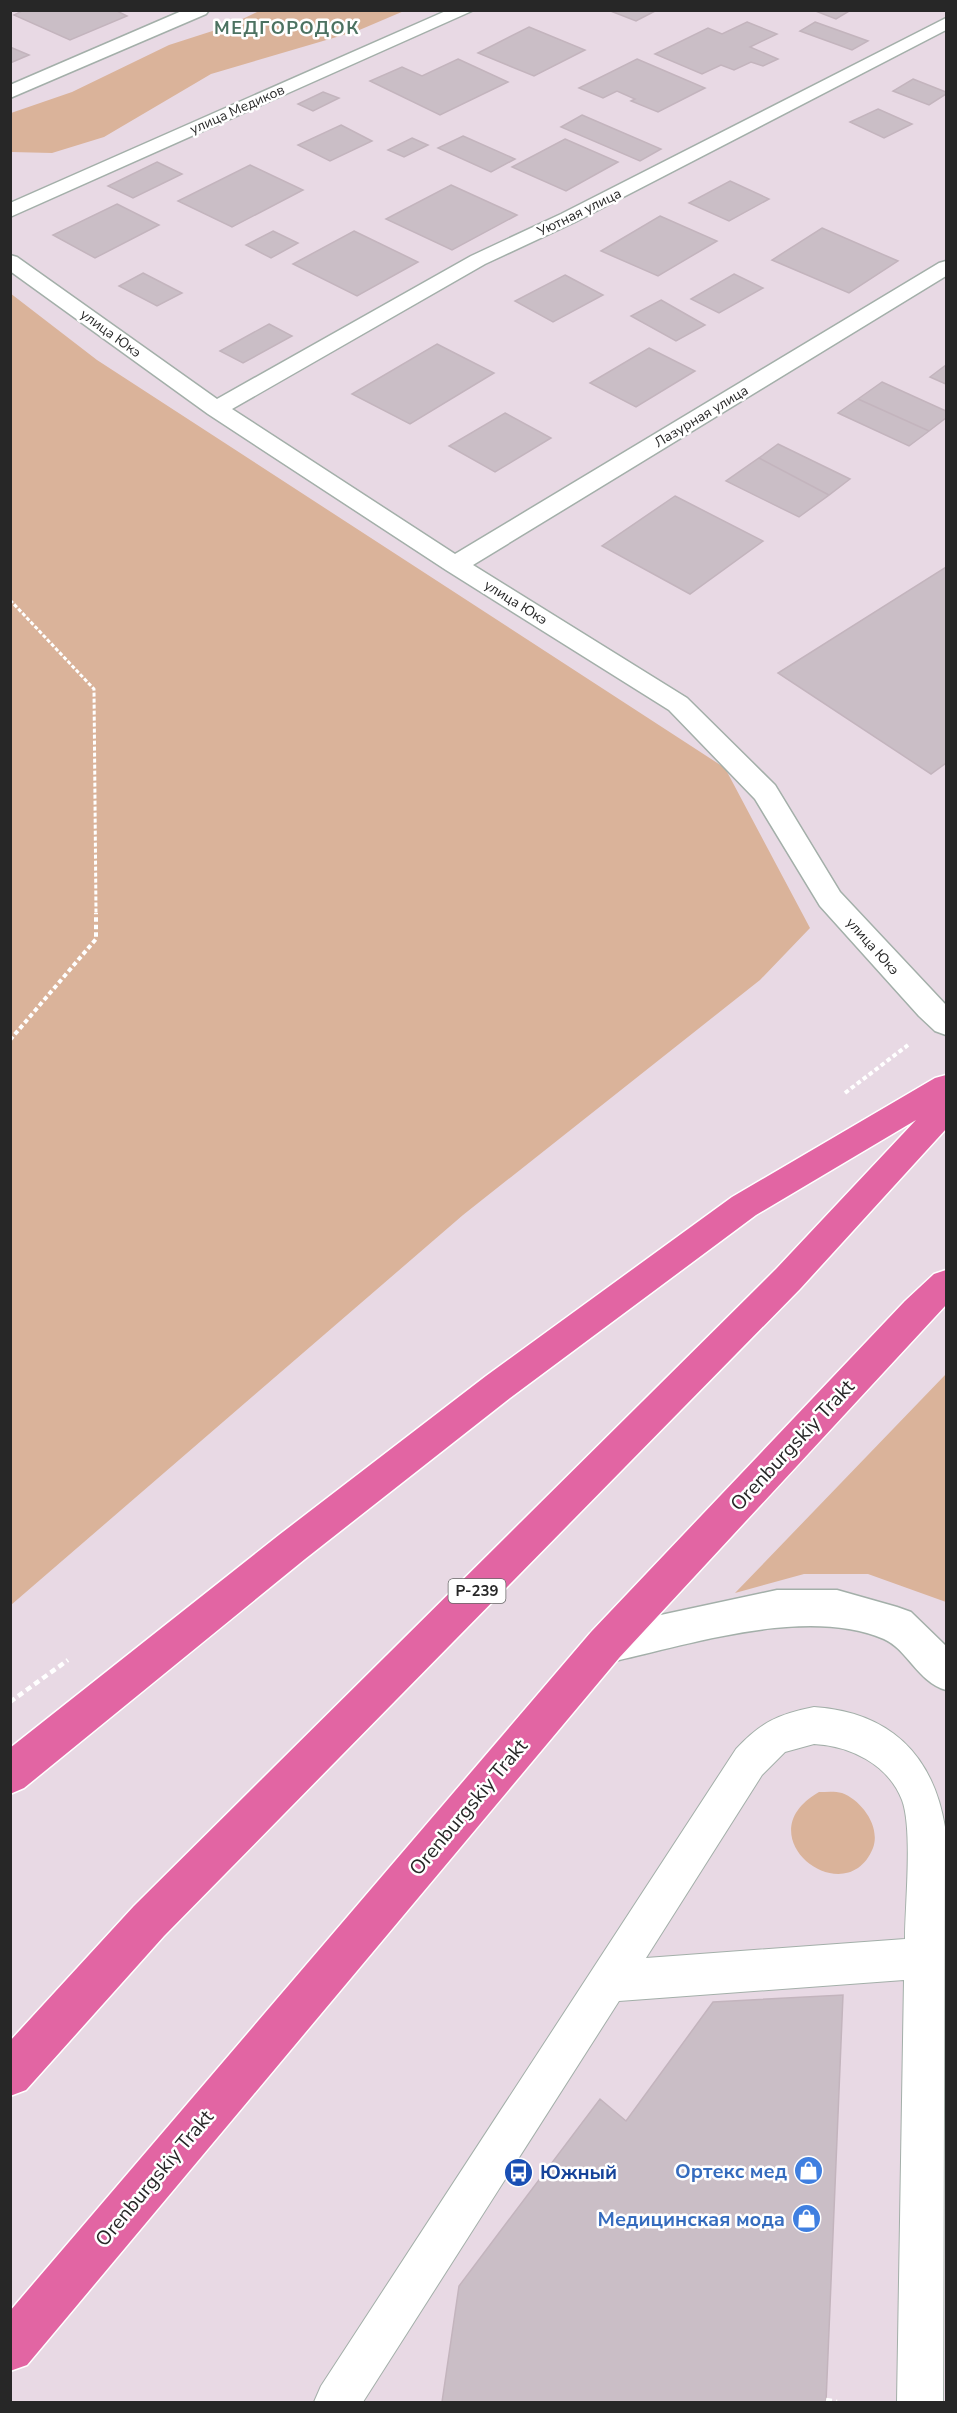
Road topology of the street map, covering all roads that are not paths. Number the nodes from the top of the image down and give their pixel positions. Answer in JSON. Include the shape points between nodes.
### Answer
{"nodes":[{"id":1,"x":200,"y":10,"type":"edge"},
{"id":2,"x":465,"y":10,"type":"edge"},
{"id":3,"x":946,"y":24,"type":"edge"},
{"id":4,"x":10,"y":92,"type":"edge"},
{"id":5,"x":10,"y":211,"type":"edge"},
{"id":6,"x":10,"y":261,"type":"edge"},
{"id":7,"x":946,"y":267,"type":"edge"},
{"id":8,"x":216,"y":409,"type":"junction"},
{"id":9,"x":455,"y":565,"type":"junction"},
{"id":10,"x":946,"y":1023,"type":"edge"},
{"id":11,"x":946,"y":1088,"type":"edge"},
{"id":12,"x":946,"y":1109,"type":"edge"},
{"id":13,"x":946,"y":1284,"type":"edge"},
{"id":14,"x":605,"y":1645,"type":"junction"},
{"id":15,"x":946,"y":1672,"type":"edge"},
{"id":16,"x":10,"y":1774,"type":"edge"},
{"id":17,"x":925,"y":1958,"type":"junction"},
{"id":18,"x":607,"y":1981,"type":"junction"},
{"id":19,"x":10,"y":2074,"type":"edge"},
{"id":20,"x":10,"y":2348,"type":"edge"},
{"id":21,"x":337,"y":2403,"type":"edge"},
{"id":22,"x":920,"y":2403,"type":"edge"}],
"edges":[{"from":1,"to":4,"type":"street"},
{"from":2,"to":5,"type":"street","name":"улица Медиков"},
{"from":3,"to":8,"type":"street","name":"Уютная улица","via":[[568,218],[478,260]]},
{"from":6,"to":8,"type":"street","name":"улица Юкэ"},
{"from":7,"to":9,"type":"street","name":"Лазурная улица"},
{"from":8,"to":9,"type":"street","name":"улица Юкэ"},
{"from":9,"to":10,"type":"street","name":"улица Юкэ","via":[[678,704],[765,792],[830,899]]},
{"from":11,"to":16,"type":"main road","via":[[744,1206],[526,1366],[292,1547]]},
{"from":12,"to":19,"type":"main road","number":"Р-239","via":[[788,1279],[149,1921]]},
{"from":13,"to":14,"type":"main road","name":"Orenburgskiy Trakt"},
{"from":14,"to":15,"type":"street","via":[[777,1608],[837,1608],[897,1625]]},
{"from":14,"to":20,"type":"main road","name":"Orenburgskiy Trakt"},
{"from":17,"to":18,"type":"lane"},
{"from":17,"to":18,"type":"lane","via":[[927,1827],[919,1792],[899,1761],[871,1738],[837,1726],[803,1727],[772,1739],[749,1762]]},
{"from":17,"to":22,"type":"lane"},
{"from":18,"to":21,"type":"lane"}]}
